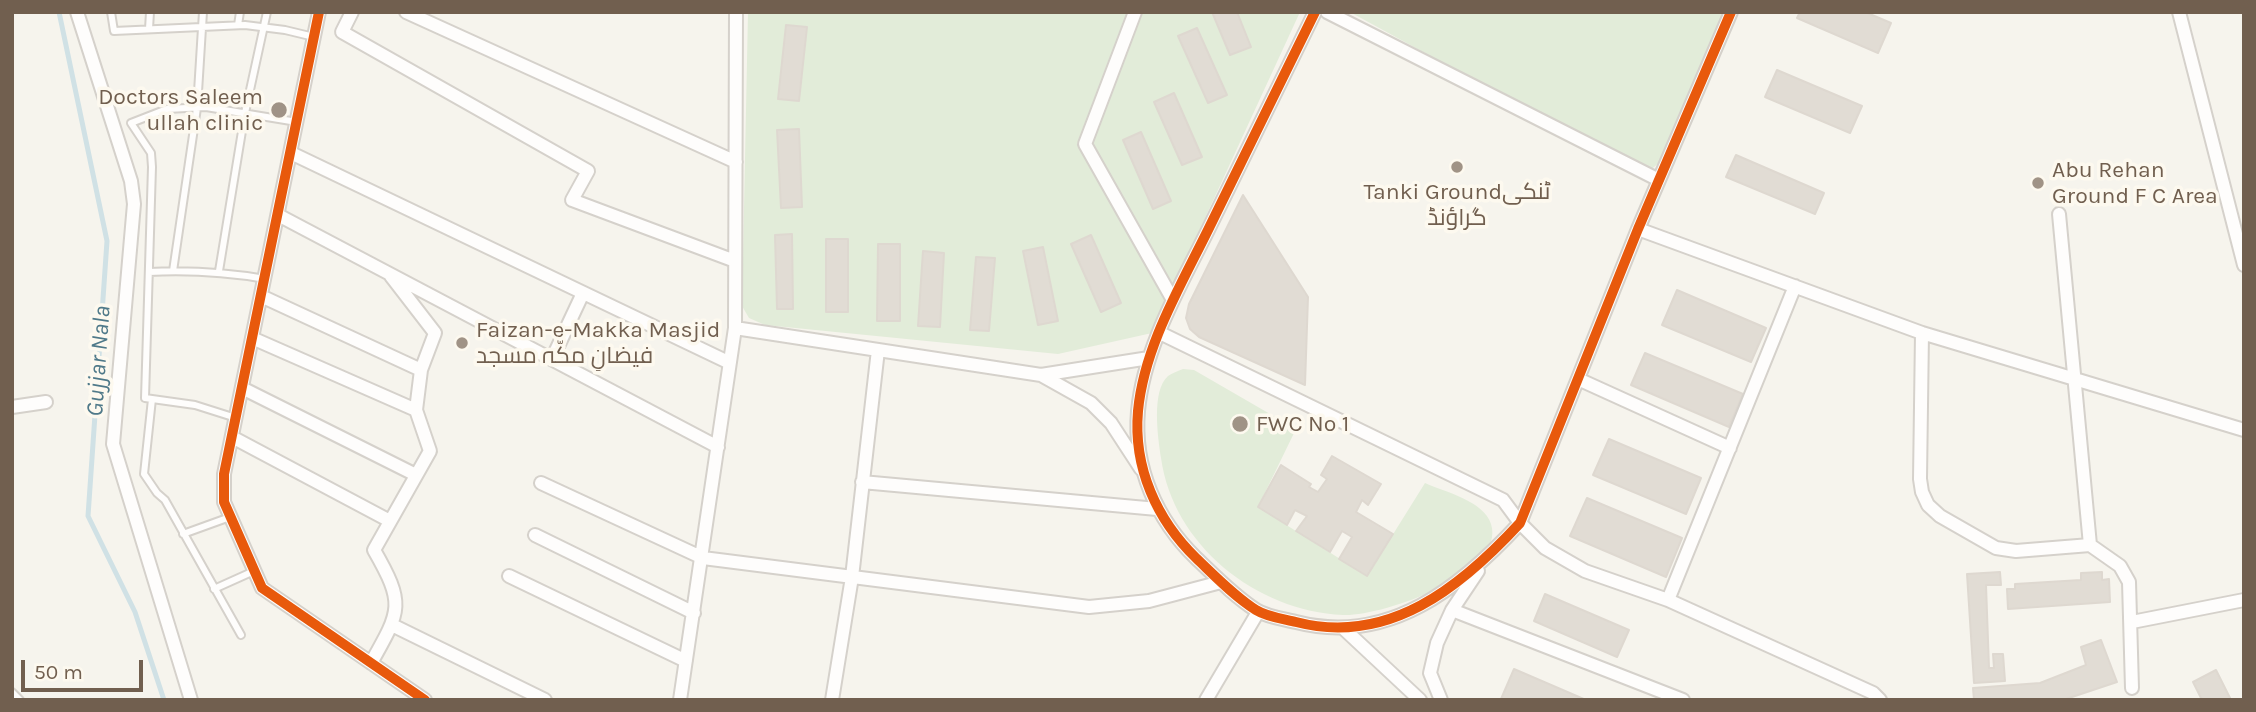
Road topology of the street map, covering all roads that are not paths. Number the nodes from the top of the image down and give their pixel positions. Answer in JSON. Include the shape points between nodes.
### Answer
{"nodes":[{"id":1,"x":77,"y":12,"type":"edge"},
{"id":2,"x":111,"y":12,"type":"edge"},
{"id":3,"x":150,"y":12,"type":"edge"},
{"id":4,"x":203,"y":12,"type":"edge"},
{"id":5,"x":240,"y":12,"type":"edge"},
{"id":6,"x":267,"y":12,"type":"edge"},
{"id":7,"x":319,"y":12,"type":"edge"},
{"id":8,"x":352,"y":12,"type":"edge"},
{"id":9,"x":406,"y":12,"type":"edge"},
{"id":10,"x":736,"y":12,"type":"edge"},
{"id":11,"x":1135,"y":12,"type":"edge"},
{"id":12,"x":1315,"y":12,"type":"edge"},
{"id":13,"x":1327,"y":12,"type":"edge"},
{"id":14,"x":1731,"y":12,"type":"edge"},
{"id":15,"x":2179,"y":12,"type":"edge"},
{"id":16,"x":238,"y":25,"type":"junction"},
{"id":17,"x":264,"y":26,"type":"junction"},
{"id":18,"x":202,"y":27,"type":"junction"},
{"id":19,"x":149,"y":29,"type":"junction"},
{"id":20,"x":314,"y":37,"type":"junction"},
{"id":21,"x":197,"y":108,"type":"junction"},
{"id":22,"x":245,"y":113,"type":"junction"},
{"id":23,"x":297,"y":121,"type":"junction"},
{"id":24,"x":291,"y":153,"type":"junction"},
{"id":25,"x":736,"y":162,"type":"junction"},
{"id":26,"x":1659,"y":180,"type":"junction"},
{"id":27,"x":2059,"y":214,"type":"dead end"},
{"id":28,"x":278,"y":215,"type":"junction"},
{"id":29,"x":1638,"y":229,"type":"junction"},
{"id":30,"x":735,"y":261,"type":"junction"},
{"id":31,"x":2244,"y":265,"type":"edge"},
{"id":32,"x":173,"y":271,"type":"junction"},
{"id":33,"x":219,"y":271,"type":"junction"},
{"id":34,"x":149,"y":272,"type":"junction"},
{"id":35,"x":389,"y":274,"type":"junction"},
{"id":36,"x":265,"y":279,"type":"junction"},
{"id":37,"x":1796,"y":286,"type":"junction"},
{"id":38,"x":583,"y":293,"type":"junction"},
{"id":39,"x":261,"y":296,"type":"junction"},
{"id":40,"x":1173,"y":300,"type":"junction"},
{"id":41,"x":735,"y":328,"type":"junction"},
{"id":42,"x":1922,"y":332,"type":"junction"},
{"id":43,"x":1160,"y":333,"type":"junction"},
{"id":44,"x":252,"y":338,"type":"junction"},
{"id":45,"x":878,"y":350,"type":"junction"},
{"id":46,"x":1149,"y":358,"type":"junction"},
{"id":47,"x":552,"y":359,"type":"junction"},
{"id":48,"x":730,"y":363,"type":"junction"},
{"id":49,"x":421,"y":370,"type":"junction"},
{"id":50,"x":1041,"y":375,"type":"junction"},
{"id":51,"x":2075,"y":378,"type":"junction"},
{"id":52,"x":1578,"y":379,"type":"junction"},
{"id":53,"x":242,"y":388,"type":"junction"},
{"id":54,"x":152,"y":399,"type":"junction"},
{"id":55,"x":46,"y":402,"type":"dead end"},
{"id":56,"x":12,"y":407,"type":"edge"},
{"id":57,"x":416,"y":410,"type":"junction"},
{"id":58,"x":236,"y":418,"type":"junction"},
{"id":59,"x":2244,"y":430,"type":"edge"},
{"id":60,"x":232,"y":437,"type":"junction"},
{"id":61,"x":718,"y":447,"type":"junction"},
{"id":62,"x":1730,"y":449,"type":"junction"},
{"id":63,"x":416,"y":475,"type":"junction"},
{"id":64,"x":1145,"y":475,"type":"junction"},
{"id":65,"x":862,"y":482,"type":"junction"},
{"id":66,"x":541,"y":483,"type":"dead end"},
{"id":67,"x":1157,"y":509,"type":"junction"},
{"id":68,"x":230,"y":517,"type":"junction"},
{"id":69,"x":390,"y":521,"type":"junction"},
{"id":70,"x":1520,"y":523,"type":"junction"},
{"id":71,"x":183,"y":534,"type":"junction"},
{"id":72,"x":535,"y":535,"type":"dead end"},
{"id":73,"x":2090,"y":545,"type":"junction"},
{"id":74,"x":702,"y":558,"type":"junction"},
{"id":75,"x":1485,"y":561,"type":"junction"},
{"id":76,"x":255,"y":571,"type":"junction"},
{"id":77,"x":509,"y":576,"type":"dead end"},
{"id":78,"x":852,"y":577,"type":"junction"},
{"id":79,"x":1221,"y":582,"type":"junction"},
{"id":80,"x":214,"y":589,"type":"junction"},
{"id":81,"x":1668,"y":600,"type":"junction"},
{"id":82,"x":2244,"y":600,"type":"edge"},
{"id":83,"x":1452,"y":610,"type":"junction"},
{"id":84,"x":1258,"y":612,"type":"junction"},
{"id":85,"x":694,"y":613,"type":"junction"},
{"id":86,"x":2132,"y":621,"type":"junction"},
{"id":87,"x":392,"y":625,"type":"junction"},
{"id":88,"x":1343,"y":628,"type":"junction"},
{"id":89,"x":242,"y":635,"type":"dead end"},
{"id":90,"x":686,"y":661,"type":"junction"},
{"id":91,"x":371,"y":663,"type":"junction"},
{"id":92,"x":2132,"y":688,"type":"dead end"},
{"id":93,"x":12,"y":692,"type":"edge"},
{"id":94,"x":1442,"y":699,"type":"edge"},
{"id":95,"x":20,"y":700,"type":"edge"},
{"id":96,"x":191,"y":700,"type":"edge"},
{"id":97,"x":425,"y":700,"type":"edge"},
{"id":98,"x":545,"y":700,"type":"edge"},
{"id":99,"x":680,"y":700,"type":"edge"},
{"id":100,"x":832,"y":700,"type":"edge"},
{"id":101,"x":1206,"y":700,"type":"edge"},
{"id":102,"x":1420,"y":700,"type":"edge"},
{"id":103,"x":1683,"y":700,"type":"edge"},
{"id":104,"x":1880,"y":700,"type":"edge"}],
"edges":[{"from":1,"to":96,"type":"street","via":[[131,181],[134,204],[113,444]]},
{"from":2,"to":19,"type":"lane","via":[[114,31]]},
{"from":3,"to":19,"type":"lane"},
{"from":4,"to":18,"type":"lane"},
{"from":5,"to":16,"type":"lane"},
{"from":6,"to":17,"type":"lane"},
{"from":7,"to":20,"type":"street"},
{"from":8,"to":30,"type":"street","via":[[342,32],[588,171],[572,200]]},
{"from":9,"to":25,"type":"street"},
{"from":10,"to":25,"type":"street"},
{"from":11,"to":40,"type":"street","via":[[1085,144]]},
{"from":12,"to":40,"type":"street"},
{"from":13,"to":26,"type":"street"},
{"from":14,"to":26,"type":"street"},
{"from":15,"to":31,"type":"street"},
{"from":16,"to":17,"type":"lane"},
{"from":16,"to":18,"type":"lane"},
{"from":17,"to":20,"type":"lane"},
{"from":17,"to":22,"type":"lane"},
{"from":18,"to":19,"type":"lane"},
{"from":18,"to":21,"type":"lane"},
{"from":20,"to":23,"type":"street"},
{"from":21,"to":22,"type":"lane"},
{"from":21,"to":32,"type":"lane"},
{"from":21,"to":34,"type":"lane","via":[[167,109],[131,123],[151,153]]},
{"from":22,"to":23,"type":"lane"},
{"from":22,"to":33,"type":"lane"},
{"from":23,"to":24,"type":"street"},
{"from":24,"to":28,"type":"street"},
{"from":24,"to":38,"type":"street"},
{"from":25,"to":30,"type":"street"},
{"from":26,"to":29,"type":"street"},
{"from":27,"to":51,"type":"street"},
{"from":28,"to":35,"type":"street"},
{"from":28,"to":36,"type":"street"},
{"from":29,"to":37,"type":"street"},
{"from":29,"to":52,"type":"street"},
{"from":30,"to":41,"type":"street"},
{"from":32,"to":33,"type":"lane"},
{"from":32,"to":34,"type":"lane"},
{"from":33,"to":36,"type":"lane"},
{"from":34,"to":54,"type":"lane","via":[[145,398]]},
{"from":35,"to":47,"type":"street"},
{"from":35,"to":49,"type":"street","via":[[435,333]]},
{"from":36,"to":39,"type":"street"},
{"from":37,"to":42,"type":"street"},
{"from":37,"to":62,"type":"street"},
{"from":38,"to":47,"type":"street"},
{"from":38,"to":48,"type":"street"},
{"from":39,"to":44,"type":"street"},
{"from":39,"to":49,"type":"street"},
{"from":40,"to":43,"type":"street"},
{"from":41,"to":45,"type":"street"},
{"from":41,"to":48,"type":"street"},
{"from":42,"to":51,"type":"street"},
{"from":42,"to":73,"type":"street","via":[[1920,479],[1928,505],[1954,527],[2006,551]]},
{"from":43,"to":46,"type":"street"},
{"from":43,"to":70,"type":"street","via":[[1503,500]]},
{"from":44,"to":53,"type":"street"},
{"from":44,"to":57,"type":"street"},
{"from":45,"to":50,"type":"street"},
{"from":45,"to":65,"type":"street"},
{"from":46,"to":50,"type":"street"},
{"from":46,"to":64,"type":"street","via":[[1138,411],[1138,447]]},
{"from":47,"to":61,"type":"street"},
{"from":48,"to":61,"type":"street"},
{"from":49,"to":57,"type":"street"},
{"from":50,"to":64,"type":"street","via":[[1091,403],[1111,423]]},
{"from":51,"to":59,"type":"street"},
{"from":51,"to":73,"type":"street"},
{"from":52,"to":62,"type":"street"},
{"from":52,"to":70,"type":"street"},
{"from":53,"to":58,"type":"street"},
{"from":53,"to":63,"type":"street"},
{"from":54,"to":58,"type":"lane","via":[[195,405]]},
{"from":54,"to":71,"type":"lane","via":[[144,474]]},
{"from":55,"to":56,"type":"street"},
{"from":57,"to":63,"type":"street","via":[[430,450]]},
{"from":58,"to":60,"type":"street"},
{"from":60,"to":68,"type":"street","via":[[224,474],[224,502]]},
{"from":60,"to":69,"type":"street"},
{"from":61,"to":74,"type":"street"},
{"from":62,"to":81,"type":"street"},
{"from":63,"to":69,"type":"street"},
{"from":64,"to":67,"type":"street"},
{"from":65,"to":67,"type":"street"},
{"from":65,"to":78,"type":"street"},
{"from":66,"to":74,"type":"street"},
{"from":67,"to":79,"type":"street","via":[[1177,540]]},
{"from":68,"to":71,"type":"lane"},
{"from":68,"to":76,"type":"street"},
{"from":69,"to":87,"type":"street","via":[[374,550],[397,598]]},
{"from":70,"to":75,"type":"street"},
{"from":70,"to":81,"type":"street","via":[[1545,548],[1585,570]]},
{"from":71,"to":80,"type":"lane"},
{"from":72,"to":85,"type":"street"},
{"from":73,"to":86,"type":"street","via":[[2120,566],[2129,582]]},
{"from":74,"to":78,"type":"street"},
{"from":74,"to":85,"type":"street"},
{"from":75,"to":83,"type":"street"},
{"from":75,"to":88,"type":"street","via":[[1440,596],[1395,618]]},
{"from":76,"to":80,"type":"lane"},
{"from":76,"to":91,"type":"street","via":[[262,588]]},
{"from":77,"to":90,"type":"street"},
{"from":78,"to":79,"type":"street","via":[[1088,607],[1149,601]]},
{"from":78,"to":100,"type":"street"},
{"from":79,"to":84,"type":"street"},
{"from":80,"to":89,"type":"lane"},
{"from":81,"to":104,"type":"street","via":[[1873,692]]},
{"from":82,"to":86,"type":"street"},
{"from":83,"to":94,"type":"street","via":[[1430,673]]},
{"from":83,"to":103,"type":"street"},
{"from":84,"to":88,"type":"street","via":[[1307,625]]},
{"from":84,"to":101,"type":"street"},
{"from":85,"to":90,"type":"street"},
{"from":86,"to":92,"type":"street"},
{"from":87,"to":91,"type":"street"},
{"from":87,"to":98,"type":"street"},
{"from":88,"to":102,"type":"street"},
{"from":90,"to":99,"type":"street"},
{"from":91,"to":97,"type":"street"},
{"from":93,"to":95,"type":"lane"}]}
